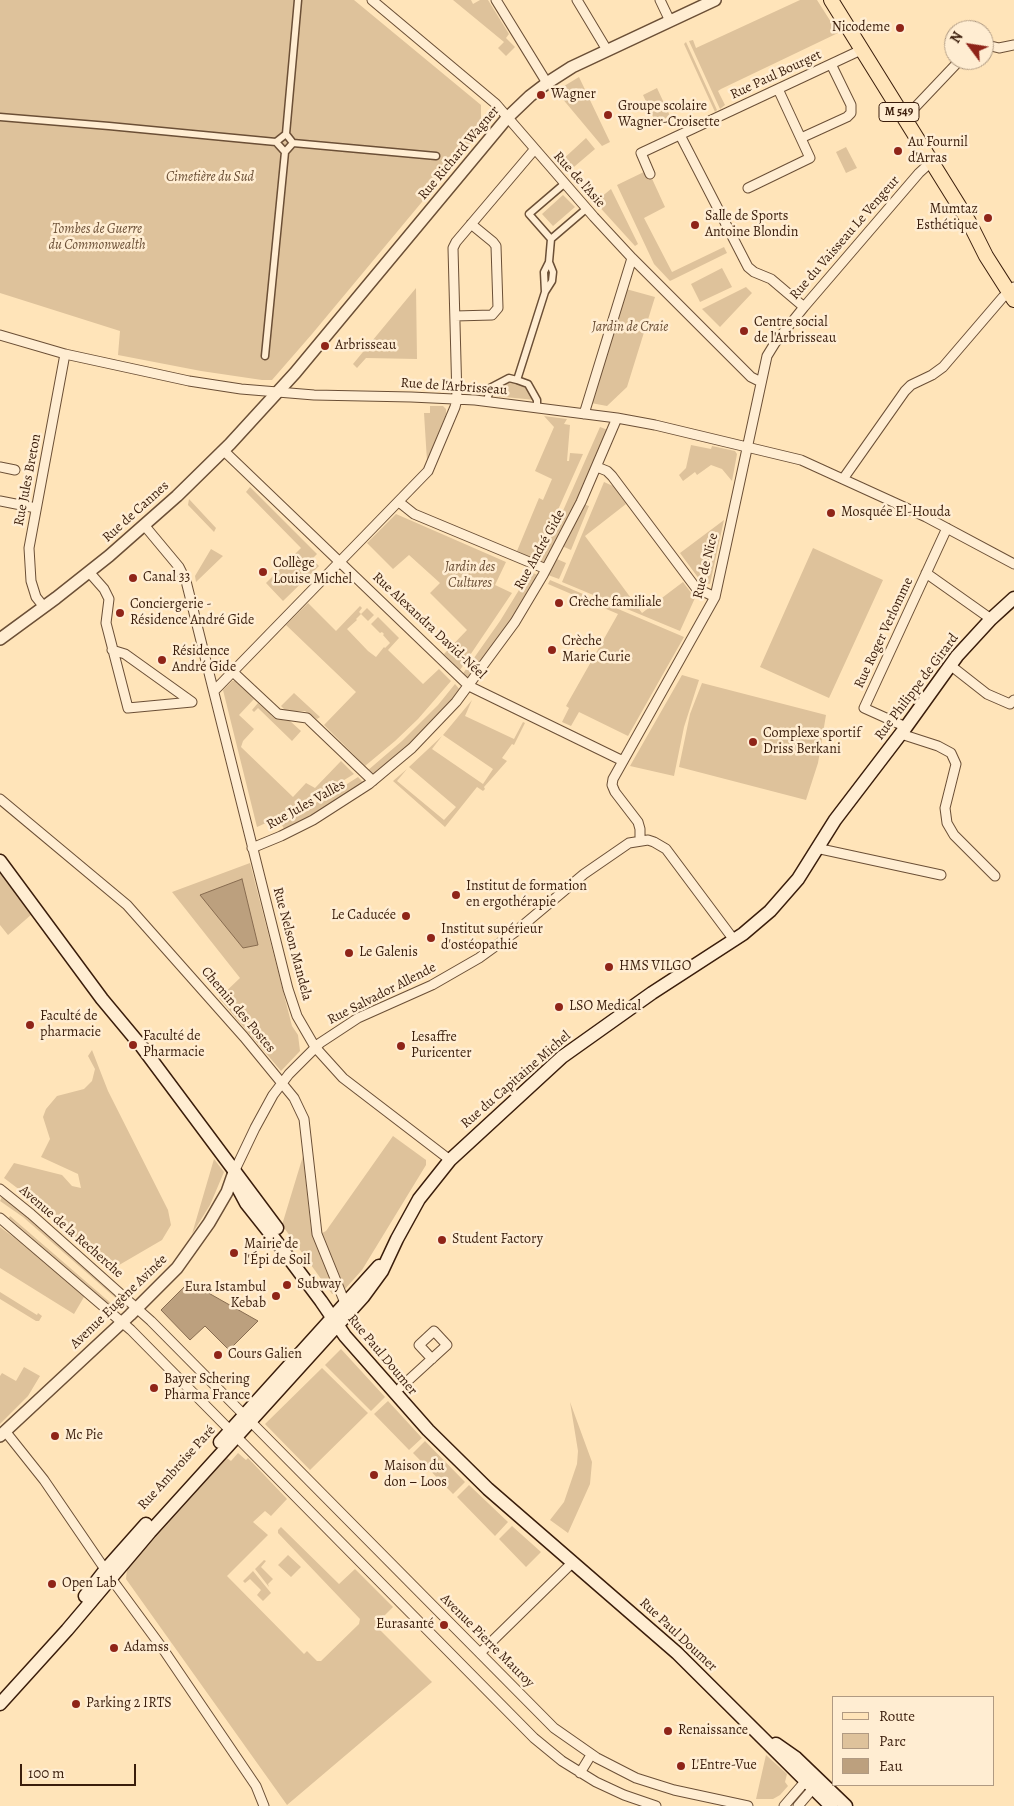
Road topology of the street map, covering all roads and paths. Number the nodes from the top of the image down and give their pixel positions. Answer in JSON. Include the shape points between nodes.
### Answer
{"nodes":[{"id":1,"x":298,"y":0,"type":"edge"},
{"id":2,"x":372,"y":0,"type":"edge"},
{"id":3,"x":496,"y":0,"type":"edge"},
{"id":4,"x":577,"y":0,"type":"edge"},
{"id":5,"x":660,"y":0,"type":"edge"},
{"id":6,"x":715,"y":0,"type":"edge"},
{"id":7,"x":831,"y":0,"type":"edge"},
{"id":8,"x":670,"y":21,"type":"junction"},
{"id":9,"x":1014,"y":45,"type":"edge"},
{"id":10,"x":994,"y":47,"type":"edge"},
{"id":11,"x":607,"y":50,"type":"junction"},
{"id":12,"x":861,"y":50,"type":"junction"},
{"id":13,"x":831,"y":64,"type":"junction"},
{"id":14,"x":951,"y":70,"type":"edge"},
{"id":15,"x":547,"y":83,"type":"junction"},
{"id":16,"x":778,"y":89,"type":"junction"},
{"id":17,"x":0,"y":117,"type":"edge"},
{"id":18,"x":507,"y":118,"type":"junction"},
{"id":19,"x":904,"y":120,"type":"junction"},
{"id":20,"x":286,"y":134,"type":"junction"},
{"id":21,"x":680,"y":134,"type":"junction"},
{"id":22,"x":801,"y":138,"type":"junction"},
{"id":23,"x":276,"y":142,"type":"junction"},
{"id":24,"x":294,"y":143,"type":"junction"},
{"id":25,"x":534,"y":150,"type":"junction"},
{"id":26,"x":284,"y":152,"type":"junction"},
{"id":27,"x":436,"y":156,"type":"dead end"},
{"id":28,"x":931,"y":162,"type":"junction"},
{"id":29,"x":650,"y":174,"type":"dead end"},
{"id":30,"x":564,"y":184,"type":"junction"},
{"id":31,"x":748,"y":188,"type":"dead end"},
{"id":32,"x":586,"y":209,"type":"junction"},
{"id":33,"x":472,"y":224,"type":"junction"},
{"id":34,"x":551,"y":238,"type":"junction"},
{"id":35,"x":632,"y":258,"type":"junction"},
{"id":36,"x":1013,"y":290,"type":"edge"},
{"id":37,"x":804,"y":307,"type":"junction"},
{"id":38,"x":454,"y":316,"type":"junction"},
{"id":39,"x":0,"y":335,"type":"edge"},
{"id":40,"x":65,"y":354,"type":"junction"},
{"id":41,"x":265,"y":356,"type":"dead end"},
{"id":42,"x":517,"y":380,"type":"junction"},
{"id":43,"x":761,"y":382,"type":"junction"},
{"id":44,"x":278,"y":392,"type":"junction"},
{"id":45,"x":456,"y":399,"type":"junction"},
{"id":46,"x":487,"y":401,"type":"junction"},
{"id":47,"x":537,"y":408,"type":"junction"},
{"id":48,"x":584,"y":414,"type":"junction"},
{"id":49,"x":617,"y":418,"type":"junction"},
{"id":50,"x":748,"y":447,"type":"junction"},
{"id":51,"x":223,"y":450,"type":"junction"},
{"id":52,"x":0,"y":467,"type":"edge"},
{"id":53,"x":597,"y":467,"type":"junction"},
{"id":54,"x":15,"y":470,"type":"dead end"},
{"id":55,"x":843,"y":479,"type":"junction"},
{"id":56,"x":0,"y":502,"type":"edge"},
{"id":57,"x":399,"y":502,"type":"junction"},
{"id":58,"x":36,"y":508,"type":"junction"},
{"id":59,"x":144,"y":525,"type":"junction"},
{"id":60,"x":947,"y":528,"type":"junction"},
{"id":61,"x":341,"y":562,"type":"junction"},
{"id":62,"x":1014,"y":564,"type":"edge"},
{"id":63,"x":546,"y":569,"type":"junction"},
{"id":64,"x":90,"y":572,"type":"junction"},
{"id":65,"x":926,"y":573,"type":"junction"},
{"id":66,"x":715,"y":597,"type":"junction"},
{"id":67,"x":1014,"y":598,"type":"edge"},
{"id":68,"x":44,"y":607,"type":"junction"},
{"id":69,"x":991,"y":619,"type":"junction"},
{"id":70,"x":0,"y":639,"type":"edge"},
{"id":71,"x":112,"y":650,"type":"junction"},
{"id":72,"x":950,"y":664,"type":"junction"},
{"id":73,"x":233,"y":672,"type":"junction"},
{"id":74,"x":469,"y":686,"type":"junction"},
{"id":75,"x":214,"y":691,"type":"junction"},
{"id":76,"x":1014,"y":700,"type":"edge"},
{"id":77,"x":903,"y":730,"type":"junction"},
{"id":78,"x":622,"y":762,"type":"junction"},
{"id":79,"x":373,"y":781,"type":"junction"},
{"id":80,"x":0,"y":800,"type":"edge"},
{"id":81,"x":640,"y":840,"type":"junction"},
{"id":82,"x":252,"y":848,"type":"junction"},
{"id":83,"x":816,"y":848,"type":"junction"},
{"id":84,"x":0,"y":861,"type":"edge"},
{"id":85,"x":941,"y":875,"type":"dead end"},
{"id":86,"x":995,"y":876,"type":"dead end"},
{"id":87,"x":734,"y":940,"type":"junction"},
{"id":88,"x":315,"y":1046,"type":"junction"},
{"id":89,"x":282,"y":1083,"type":"junction"},
{"id":90,"x":450,"y":1160,"type":"junction"},
{"id":91,"x":234,"y":1172,"type":"junction"},
{"id":92,"x":0,"y":1189,"type":"edge"},
{"id":93,"x":0,"y":1218,"type":"edge"},
{"id":94,"x":138,"y":1308,"type":"junction"},
{"id":95,"x":339,"y":1316,"type":"junction"},
{"id":96,"x":122,"y":1322,"type":"junction"},
{"id":97,"x":432,"y":1359,"type":"dead end"},
{"id":98,"x":400,"y":1387,"type":"junction"},
{"id":99,"x":248,"y":1418,"type":"junction"},
{"id":100,"x":2,"y":1433,"type":"edge"},
{"id":101,"x":233,"y":1434,"type":"junction"},
{"id":102,"x":517,"y":1513,"type":"junction"},
{"id":103,"x":573,"y":1562,"type":"junction"},
{"id":104,"x":108,"y":1573,"type":"junction"},
{"id":105,"x":480,"y":1653,"type":"junction"},
{"id":106,"x":0,"y":1704,"type":"edge"},
{"id":107,"x":591,"y":1755,"type":"junction"},
{"id":108,"x":580,"y":1773,"type":"junction"},
{"id":109,"x":813,"y":1781,"type":"junction"},
{"id":110,"x":264,"y":1806,"type":"edge"},
{"id":111,"x":656,"y":1806,"type":"edge"},
{"id":112,"x":748,"y":1806,"type":"edge"},
{"id":113,"x":784,"y":1806,"type":"edge"},
{"id":114,"x":798,"y":1806,"type":"edge"},
{"id":115,"x":831,"y":1806,"type":"edge"},
{"id":116,"x":846,"y":1806,"type":"edge"}],
"edges":[{"from":1,"to":20,"type":"street"},
{"from":2,"to":18,"type":"street","name":"Rue de l'Asie","via":[[490,99]]},
{"from":3,"to":15,"type":"street"},
{"from":4,"to":11,"type":"street"},
{"from":5,"to":8,"type":"street"},
{"from":6,"to":8,"type":"street","name":"Rue Richard Wagner"},
{"from":7,"to":12,"type":"main road","number":"M 549"},
{"from":8,"to":11,"type":"street","name":"Rue Richard Wagner"},
{"from":9,"to":10,"type":"street"},
{"from":11,"to":15,"type":"street","name":"Rue Richard Wagner"},
{"from":12,"to":13,"type":"street","name":"Rue Paul Bourget"},
{"from":12,"to":19,"type":"main road","number":"M 549"},
{"from":13,"to":16,"type":"street","name":"Rue Paul Bourget"},
{"from":13,"to":22,"type":"street","via":[[851,105],[851,113]]},
{"from":14,"to":19,"type":"street"},
{"from":15,"to":18,"type":"street","name":"Rue Richard Wagner"},
{"from":16,"to":21,"type":"street","name":"Rue Paul Bourget"},
{"from":16,"to":22,"type":"street"},
{"from":17,"to":23,"type":"street"},
{"from":18,"to":25,"type":"street","name":"Rue de l'Asie"},
{"from":18,"to":44,"type":"street","name":"Rue Richard Wagner"},
{"from":19,"to":28,"type":"main road","number":"M 549"},
{"from":20,"to":23,"type":"street"},
{"from":20,"to":24,"type":"street"},
{"from":21,"to":29,"type":"street","name":"Rue Paul Bourget","via":[[641,153]]},
{"from":21,"to":37,"type":"street","via":[[748,267],[771,279]]},
{"from":22,"to":31,"type":"street","via":[[810,158]]},
{"from":23,"to":26,"type":"street"},
{"from":24,"to":26,"type":"street"},
{"from":24,"to":27,"type":"street"},
{"from":25,"to":30,"type":"street","name":"Rue de l'Asie"},
{"from":25,"to":33,"type":"street"},
{"from":26,"to":41,"type":"street"},
{"from":28,"to":36,"type":"main road","number":"M 549","via":[[981,246]]},
{"from":28,"to":37,"type":"street","name":"Rue du Vaisseau Le Vengeur"},
{"from":30,"to":32,"type":"street","name":"Rue de l'Asie"},
{"from":30,"to":34,"type":"street","via":[[529,214]]},
{"from":32,"to":34,"type":"street"},
{"from":32,"to":35,"type":"street","name":"Rue de l'Asie"},
{"from":33,"to":38,"type":"street","via":[[453,248]]},
{"from":33,"to":38,"type":"street","via":[[496,246],[498,308],[492,315]]},
{"from":34,"to":42,"type":"street","via":[[549,262],[544,272],[545,292]]},
{"from":35,"to":43,"type":"street","name":"Rue de l'Asie","via":[[752,377]]},
{"from":35,"to":48,"type":"street"},
{"from":36,"to":55,"type":"street","via":[[943,367],[905,391]]},
{"from":37,"to":43,"type":"street","name":"Rue du Vaisseau Le Vengeur","via":[[771,348]]},
{"from":38,"to":45,"type":"street"},
{"from":39,"to":40,"type":"street","name":"Rue de l'Arbrisseau"},
{"from":40,"to":44,"type":"street","name":"Rue de l'Arbrisseau","via":[[199,383]]},
{"from":40,"to":58,"type":"street","name":"Rue Jules Breton"},
{"from":42,"to":46,"type":"street","via":[[509,378],[490,388]]},
{"from":42,"to":47,"type":"street","via":[[528,384],[537,400]]},
{"from":43,"to":50,"type":"street","name":"Rue du Vaisseau Le Vengeur"},
{"from":44,"to":45,"type":"street","name":"Rue de l'Arbrisseau"},
{"from":44,"to":51,"type":"street","name":"Rue de Cannes"},
{"from":45,"to":46,"type":"street","name":"Rue de l'Arbrisseau"},
{"from":45,"to":57,"type":"street","via":[[428,471]]},
{"from":46,"to":47,"type":"street","name":"Rue de l'Arbrisseau"},
{"from":47,"to":48,"type":"street","name":"Rue de l'Arbrisseau"},
{"from":48,"to":49,"type":"street","name":"Rue de l'Arbrisseau"},
{"from":49,"to":50,"type":"street","name":"Rue de l'Arbrisseau"},
{"from":49,"to":53,"type":"street","name":"Rue André Gide"},
{"from":50,"to":55,"type":"street","name":"Rue de l'Arbrisseau","via":[[793,458]]},
{"from":50,"to":66,"type":"street","name":"Rue de Nice"},
{"from":51,"to":59,"type":"street","name":"Rue de Cannes"},
{"from":51,"to":61,"type":"street","name":"Rue Alexandra David-Néel"},
{"from":52,"to":54,"type":"street"},
{"from":53,"to":63,"type":"street","name":"Rue André Gide"},
{"from":53,"to":66,"type":"street","via":[[612,476],[696,588]]},
{"from":55,"to":60,"type":"street","name":"Rue de l'Arbrisseau"},
{"from":56,"to":58,"type":"street"},
{"from":57,"to":61,"type":"street"},
{"from":57,"to":63,"type":"street","via":[[414,514]]},
{"from":58,"to":68,"type":"street","name":"Rue Jules Breton","via":[[29,568],[35,593]]},
{"from":59,"to":64,"type":"street","name":"Rue de Cannes"},
{"from":59,"to":75,"type":"street","via":[[184,576]]},
{"from":60,"to":62,"type":"street","name":"Rue de l'Arbrisseau"},
{"from":60,"to":65,"type":"street","name":"Rue Roger Verlomme"},
{"from":61,"to":73,"type":"street"},
{"from":61,"to":74,"type":"street","name":"Rue Alexandra David-Néel"},
{"from":63,"to":74,"type":"street","name":"Rue André Gide","via":[[515,622]]},
{"from":64,"to":68,"type":"street","name":"Rue de Cannes"},
{"from":64,"to":71,"type":"street","via":[[109,600],[106,623]]},
{"from":65,"to":69,"type":"street"},
{"from":65,"to":77,"type":"street","name":"Rue Roger Verlomme","via":[[864,708]]},
{"from":66,"to":78,"type":"street","name":"Rue de Nice"},
{"from":67,"to":69,"type":"main road","name":"Rue Philippe de Girard"},
{"from":68,"to":70,"type":"street","name":"Rue de Cannes"},
{"from":69,"to":72,"type":"main road","name":"Rue Philippe de Girard"},
{"from":71,"to":71,"type":"street","via":[[128,708],[192,702],[125,654]]},
{"from":72,"to":76,"type":"street","via":[[987,694],[1010,704]]},
{"from":72,"to":77,"type":"main road","name":"Rue Philippe de Girard"},
{"from":73,"to":75,"type":"street"},
{"from":73,"to":79,"type":"street","via":[[278,714],[308,718]]},
{"from":74,"to":78,"type":"street","name":"Rue Alexandra David-Néel"},
{"from":74,"to":79,"type":"street","name":"Rue Jules Vallès","via":[[426,735]]},
{"from":75,"to":82,"type":"street","name":"Rue Jules Vallès"},
{"from":77,"to":83,"type":"main road","name":"Rue Philippe de Girard"},
{"from":77,"to":86,"type":"street","via":[[951,753],[956,764],[945,808],[947,822],[954,835]]},
{"from":78,"to":81,"type":"street","name":"Rue de Nice","via":[[612,786],[638,822]]},
{"from":79,"to":82,"type":"street","name":"Rue Jules Vallès","via":[[313,820]]},
{"from":80,"to":89,"type":"street","name":"Chemin des Postes","via":[[123,901]]},
{"from":81,"to":87,"type":"street","via":[[654,842],[666,849]]},
{"from":81,"to":88,"type":"street","name":"Rue Salvador Allende","via":[[610,855],[474,961],[425,988],[358,1018]]},
{"from":82,"to":88,"type":"street","name":"Rue Nelson Mandela","via":[[292,1003]]},
{"from":83,"to":85,"type":"street"},
{"from":83,"to":87,"type":"main road","name":"Rue du Capitaine Michel","via":[[780,900]]},
{"from":84,"to":91,"type":"main road","name":"Rue Paul Doumer"},
{"from":87,"to":90,"type":"main road","name":"Rue du Capitaine Michel","via":[[562,1057]]},
{"from":88,"to":89,"type":"street","name":"Rue Salvador Allende"},
{"from":88,"to":90,"type":"street","name":"Rue Nelson Mandela","via":[[351,1085]]},
{"from":89,"to":91,"type":"street","name":"Rue Salvador Allende","via":[[261,1115]]},
{"from":89,"to":95,"type":"street","name":"Chemin des Postes","via":[[304,1119],[317,1234]]},
{"from":90,"to":95,"type":"main road","name":"Rue du Capitaine Michel","via":[[419,1199],[379,1277]]},
{"from":91,"to":94,"type":"street","name":"Avenue Eugène Avinée","via":[[227,1192],[198,1240],[177,1268]]},
{"from":91,"to":95,"type":"main road","name":"Rue Paul Doumer","via":[[246,1203]]},
{"from":92,"to":94,"type":"street","name":"Avenue de la Recherche"},
{"from":93,"to":96,"type":"street"},
{"from":94,"to":96,"type":"street","name":"Avenue Eugène Avinée"},
{"from":94,"to":99,"type":"street","name":"Avenue de la Recherche"},
{"from":95,"to":98,"type":"main road","name":"Rue Paul Doumer"},
{"from":95,"to":99,"type":"main road","name":"Rue Ambroise Paré"},
{"from":95,"to":102,"type":"main road","name":"Rue Paul Doumer","via":[[348,1340],[434,1436]]},
{"from":96,"to":100,"type":"street","name":"Avenue Eugène Avinée"},
{"from":96,"to":101,"type":"street"},
{"from":97,"to":98,"type":"street"},
{"from":98,"to":102,"type":"main road","name":"Rue Paul Doumer"},
{"from":99,"to":101,"type":"main road","name":"Rue Ambroise Paré"},
{"from":99,"to":105,"type":"street","name":"Avenue Pierre Mauroy"},
{"from":100,"to":104,"type":"street","via":[[44,1480]]},
{"from":101,"to":104,"type":"main road","name":"Rue Ambroise Paré"},
{"from":101,"to":108,"type":"street","via":[[528,1733]]},
{"from":102,"to":103,"type":"main road","name":"Rue Paul Doumer"},
{"from":103,"to":105,"type":"street"},
{"from":103,"to":109,"type":"main road","name":"Rue Paul Doumer","via":[[667,1644],[748,1724]]},
{"from":104,"to":106,"type":"main road","name":"Rue Ambroise Paré","via":[[67,1630]]},
{"from":104,"to":110,"type":"street","via":[[256,1786]]},
{"from":105,"to":107,"type":"street","name":"Avenue Pierre Mauroy","via":[[547,1721]]},
{"from":107,"to":108,"type":"street"},
{"from":107,"to":112,"type":"street","name":"Avenue Pierre Mauroy","via":[[651,1783]]},
{"from":108,"to":111,"type":"street","via":[[614,1791]]},
{"from":109,"to":113,"type":"street"},
{"from":109,"to":114,"type":"street"},
{"from":109,"to":115,"type":"main road","name":"Rue Paul Doumer"},
{"from":109,"to":116,"type":"main road","name":"Rue Paul Doumer"}]}
